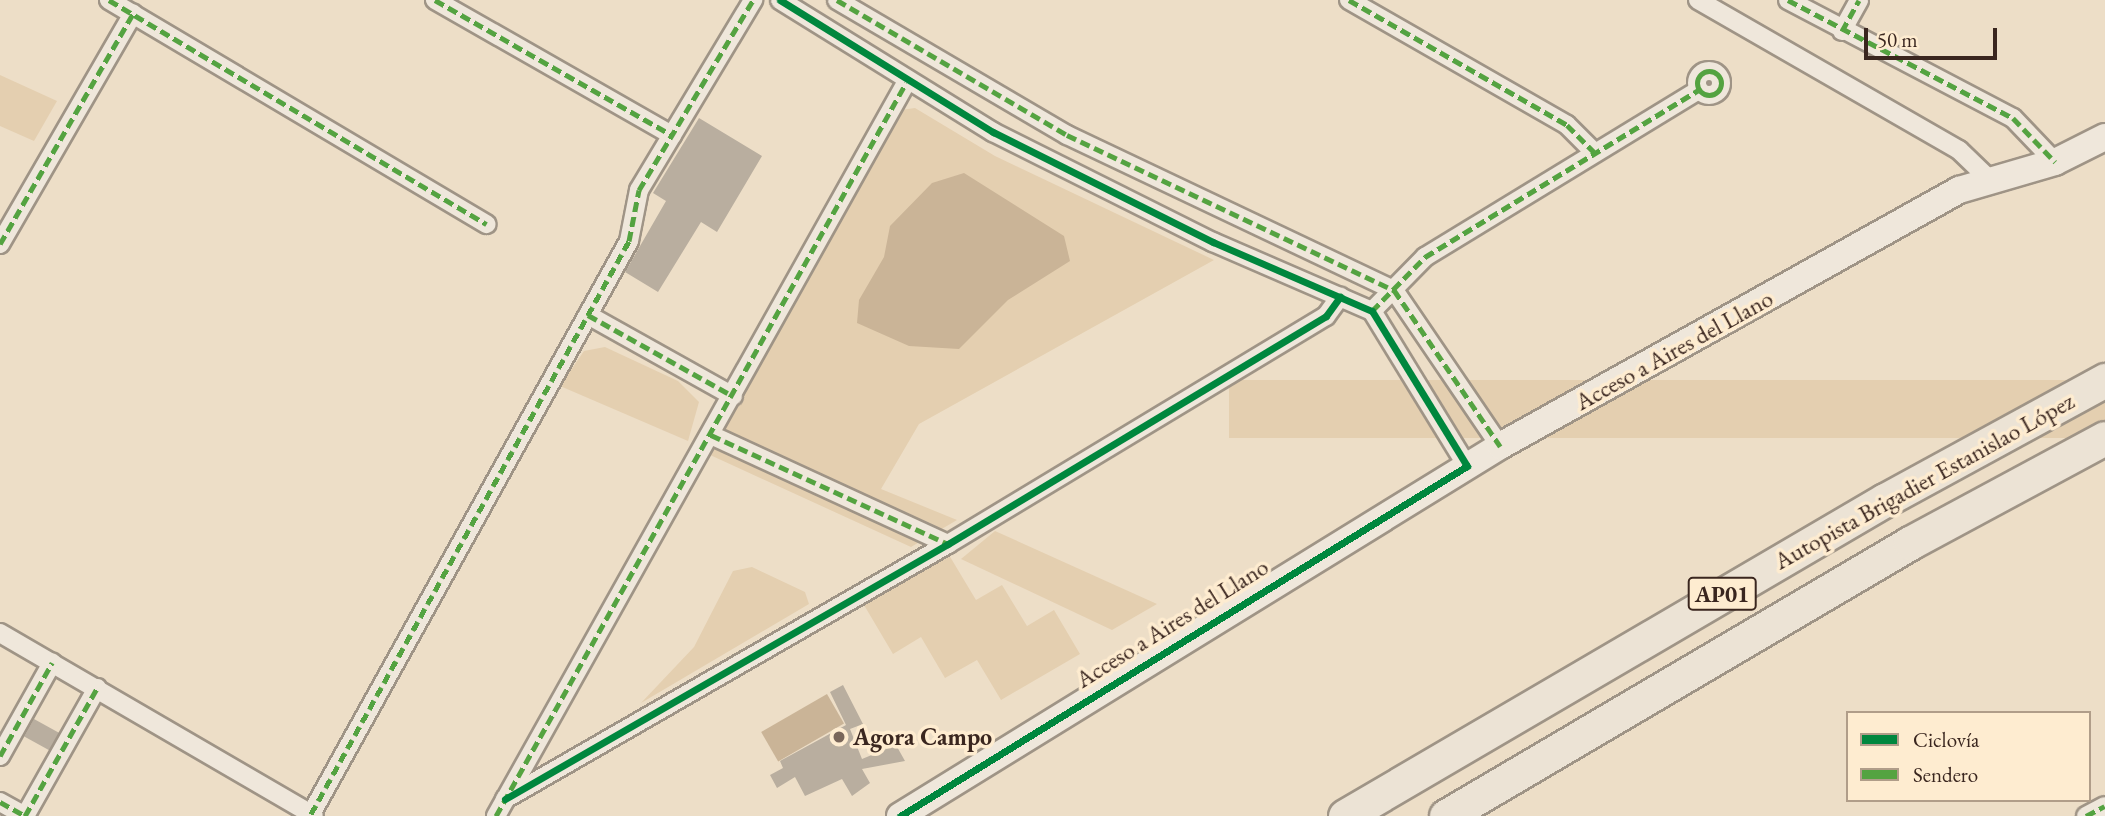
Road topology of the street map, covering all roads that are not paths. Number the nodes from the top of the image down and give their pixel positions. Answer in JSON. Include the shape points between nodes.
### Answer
{"nodes":[{"id":1,"x":109,"y":0,"type":"edge"},
{"id":2,"x":435,"y":0,"type":"edge"},
{"id":3,"x":753,"y":0,"type":"edge"},
{"id":4,"x":780,"y":0,"type":"edge"},
{"id":5,"x":837,"y":0,"type":"edge"},
{"id":6,"x":1349,"y":0,"type":"edge"},
{"id":7,"x":1698,"y":0,"type":"edge"},
{"id":8,"x":1788,"y":0,"type":"edge"},
{"id":9,"x":1859,"y":0,"type":"edge"},
{"id":10,"x":134,"y":14,"type":"junction"},
{"id":11,"x":1842,"y":31,"type":"junction"},
{"id":12,"x":906,"y":83,"type":"junction"},
{"id":13,"x":1699,"y":90,"type":"dead end"},
{"id":14,"x":672,"y":135,"type":"junction"},
{"id":15,"x":2105,"y":137,"type":"edge"},
{"id":16,"x":1594,"y":152,"type":"junction"},
{"id":17,"x":2055,"y":162,"type":"junction"},
{"id":18,"x":1988,"y":178,"type":"junction"},
{"id":19,"x":487,"y":224,"type":"dead end"},
{"id":20,"x":0,"y":244,"type":"edge"},
{"id":21,"x":1394,"y":290,"type":"junction"},
{"id":22,"x":1340,"y":297,"type":"junction"},
{"id":23,"x":1371,"y":311,"type":"junction"},
{"id":24,"x":588,"y":315,"type":"junction"},
{"id":25,"x":2105,"y":380,"type":"edge"},
{"id":26,"x":733,"y":396,"type":"junction"},
{"id":27,"x":711,"y":435,"type":"junction"},
{"id":28,"x":2105,"y":438,"type":"edge"},
{"id":29,"x":1500,"y":446,"type":"junction"},
{"id":30,"x":1467,"y":466,"type":"junction"},
{"id":31,"x":948,"y":544,"type":"junction"},
{"id":32,"x":0,"y":633,"type":"edge"},
{"id":33,"x":52,"y":663,"type":"junction"},
{"id":34,"x":97,"y":688,"type":"junction"},
{"id":35,"x":0,"y":756,"type":"edge"},
{"id":36,"x":505,"y":799,"type":"junction"},
{"id":37,"x":0,"y":802,"type":"edge"},
{"id":38,"x":2105,"y":806,"type":"edge"},
{"id":39,"x":313,"y":815,"type":"edge"},
{"id":40,"x":25,"y":816,"type":"edge"},
{"id":41,"x":496,"y":816,"type":"edge"},
{"id":42,"x":900,"y":816,"type":"edge"},
{"id":43,"x":1345,"y":816,"type":"edge"},
{"id":44,"x":1446,"y":816,"type":"edge"},
{"id":45,"x":2086,"y":816,"type":"edge"}],
"edges":[{"from":1,"to":10,"type":"street"},
{"from":2,"to":14,"type":"street"},
{"from":3,"to":14,"type":"street"},
{"from":4,"to":12,"type":"street"},
{"from":5,"to":21,"type":"street","via":[[1067,135]]},
{"from":6,"to":16,"type":"street","via":[[1567,125]]},
{"from":7,"to":18,"type":"street","via":[[1959,150]]},
{"from":8,"to":11,"type":"street"},
{"from":9,"to":11,"type":"street"},
{"from":10,"to":19,"type":"street"},
{"from":10,"to":20,"type":"street"},
{"from":11,"to":17,"type":"street","via":[[2004,112]]},
{"from":12,"to":22,"type":"street","via":[[1104,190]]},
{"from":12,"to":26,"type":"street"},
{"from":13,"to":16,"type":"street"},
{"from":14,"to":24,"type":"street","via":[[639,190],[629,242]]},
{"from":15,"to":17,"type":"main road","name":"Acceso a Aires del Llano"},
{"from":16,"to":21,"type":"street","via":[[1424,257]]},
{"from":17,"to":18,"type":"main road","name":"Acceso a Aires del Llano"},
{"from":18,"to":29,"type":"main road","name":"Acceso a Aires del Llano"},
{"from":21,"to":23,"type":"street"},
{"from":21,"to":29,"type":"street"},
{"from":22,"to":23,"type":"street"},
{"from":22,"to":31,"type":"street","via":[[1326,316]]},
{"from":23,"to":30,"type":"street"},
{"from":24,"to":26,"type":"street"},
{"from":24,"to":39,"type":"street"},
{"from":25,"to":43,"type":"highway","name":"Autopista Brigadier Estanislao López","number":"AP01","via":[[1885,500]]},
{"from":26,"to":27,"type":"street"},
{"from":27,"to":31,"type":"street"},
{"from":27,"to":36,"type":"street"},
{"from":28,"to":44,"type":"highway","name":"Autopista Brigadier Estanislao López","number":"AP01","via":[[1910,543]]},
{"from":29,"to":30,"type":"main road","name":"Acceso a Aires del Llano"},
{"from":30,"to":42,"type":"main road","name":"Acceso a Aires del Llano"},
{"from":31,"to":36,"type":"street"},
{"from":32,"to":33,"type":"street"},
{"from":33,"to":34,"type":"street"},
{"from":33,"to":35,"type":"street"},
{"from":34,"to":39,"type":"street"},
{"from":34,"to":40,"type":"street"},
{"from":36,"to":41,"type":"street"},
{"from":37,"to":40,"type":"street"},
{"from":38,"to":45,"type":"street"}]}
